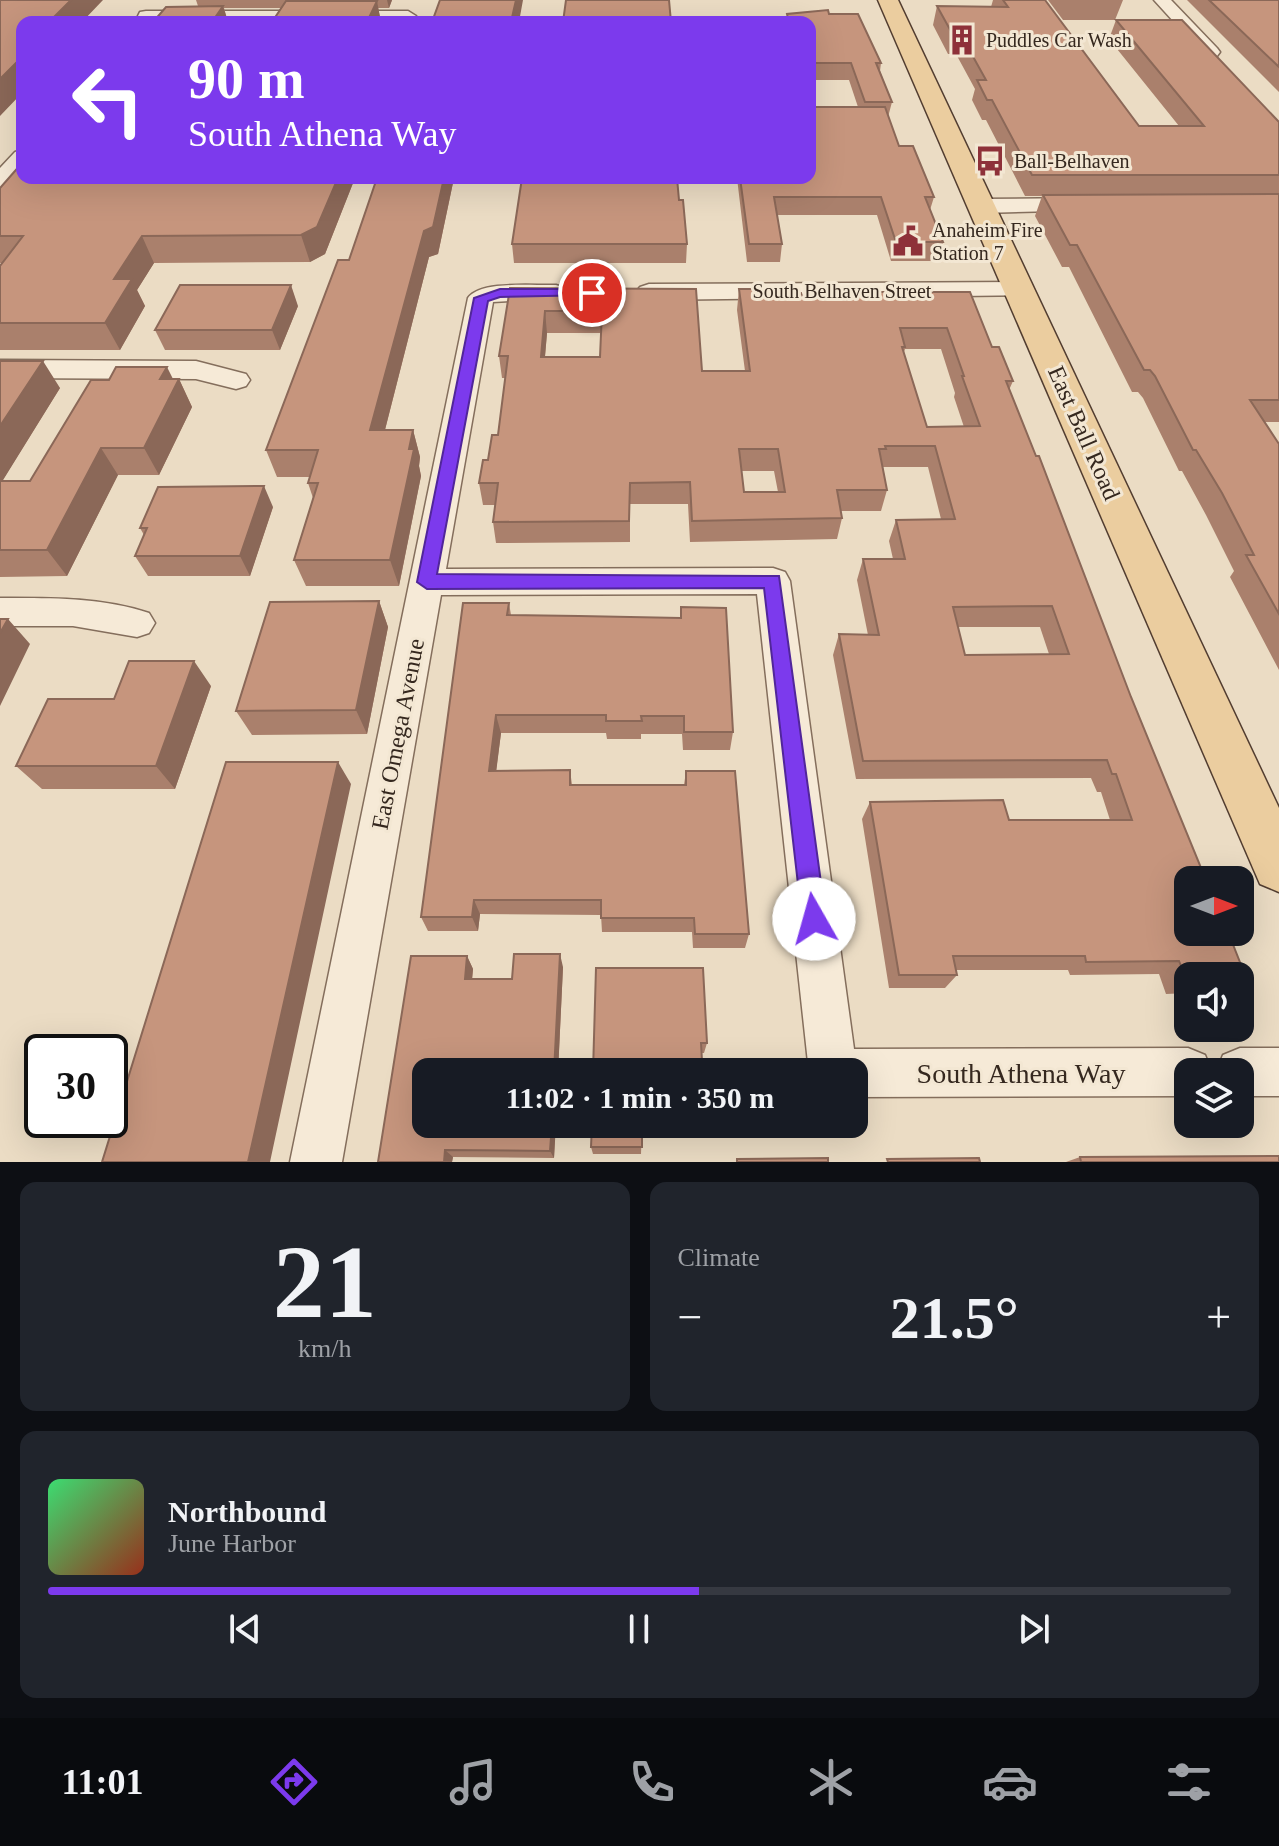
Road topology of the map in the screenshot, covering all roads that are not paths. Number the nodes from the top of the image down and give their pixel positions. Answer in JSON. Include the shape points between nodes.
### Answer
{"nodes":[{"id":1,"x":160,"y":0,"type":"edge"},
{"id":2,"x":888,"y":0,"type":"edge"},
{"id":3,"x":1162,"y":0,"type":"edge"},
{"id":4,"x":147,"y":16,"type":"edge"},
{"id":5,"x":1227,"y":70,"type":"edge"},
{"id":6,"x":16,"y":163,"type":"edge"},
{"id":7,"x":0,"y":181,"type":"edge"},
{"id":8,"x":1106,"y":205,"type":"edge"},
{"id":9,"x":982,"y":206,"type":"junction"},
{"id":10,"x":1019,"y":290,"type":"junction"},
{"id":11,"x":622,"y":292,"type":"edge"},
{"id":12,"x":576,"y":293,"type":"edge"},
{"id":13,"x":0,"y":369,"type":"edge"},
{"id":14,"x":236,"y":380,"type":"dead end"},
{"id":15,"x":427,"y":582,"type":"junction"},
{"id":16,"x":0,"y":612,"type":"edge"},
{"id":17,"x":137,"y":623,"type":"dead end"},
{"id":18,"x":1279,"y":866,"type":"edge"},
{"id":19,"x":831,"y":1058,"type":"edge"},
{"id":20,"x":1174,"y":1072,"type":"edge"},
{"id":21,"x":1254,"y":1072,"type":"edge"},
{"id":22,"x":1279,"y":1072,"type":"edge"},
{"id":23,"x":868,"y":1073,"type":"edge"},
{"id":24,"x":316,"y":1162,"type":"edge"}],
"edges":[{"from":1,"to":4,"type":"street"},
{"from":2,"to":9,"type":"main road","name":"East Ball Road"},
{"from":3,"to":5,"type":"street"},
{"from":6,"to":7,"type":"street"},
{"from":8,"to":9,"type":"street"},
{"from":9,"to":10,"type":"main road","name":"East Ball Road"},
{"from":10,"to":11,"type":"street","name":"South Belhaven Street"},
{"from":10,"to":18,"type":"main road","name":"East Ball Road"},
{"from":12,"to":15,"type":"street","name":"East Omega Avenue","via":[[481,298]]},
{"from":13,"to":14,"type":"street","via":[[196,370]]},
{"from":15,"to":19,"type":"street","via":[[773,581]]},
{"from":15,"to":24,"type":"street","name":"East Omega Avenue"},
{"from":16,"to":17,"type":"street","via":[[73,612]]},
{"from":20,"to":23,"type":"street","name":"South Athena Way"},
{"from":21,"to":22,"type":"street"}]}
